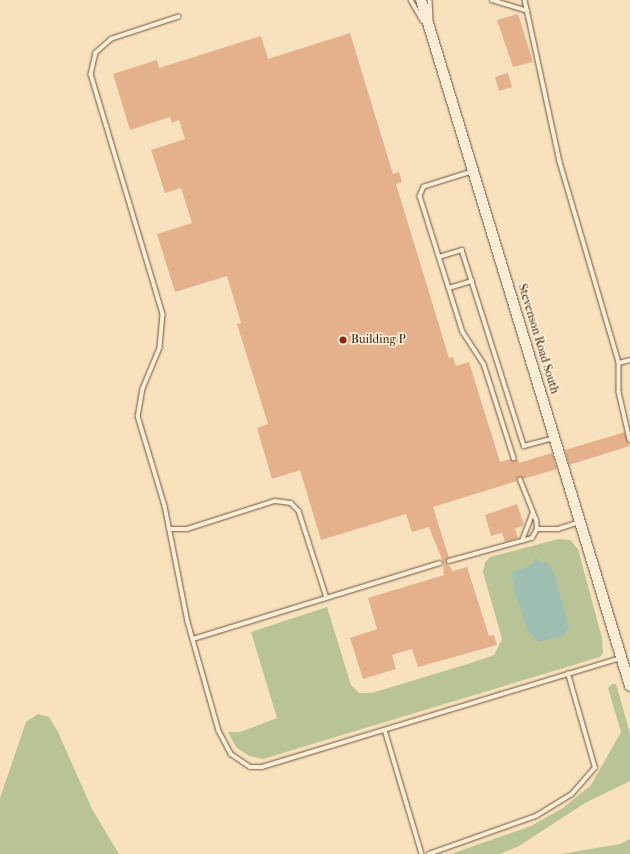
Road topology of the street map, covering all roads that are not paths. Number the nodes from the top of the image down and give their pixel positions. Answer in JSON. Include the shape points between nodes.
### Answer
{"nodes":[{"id":1,"x":411,"y":0,"type":"edge"},
{"id":2,"x":421,"y":0,"type":"edge"},
{"id":3,"x":430,"y":0,"type":"edge"},
{"id":4,"x":492,"y":0,"type":"edge"},
{"id":5,"x":524,"y":0,"type":"edge"},
{"id":6,"x":504,"y":1,"type":"edge"},
{"id":7,"x":527,"y":11,"type":"junction"},
{"id":8,"x":179,"y":17,"type":"dead end"},
{"id":9,"x":432,"y":37,"type":"junction"},
{"id":10,"x":473,"y":172,"type":"junction"},
{"id":11,"x":439,"y":257,"type":"junction"},
{"id":12,"x":472,"y":281,"type":"junction"},
{"id":13,"x":449,"y":288,"type":"junction"},
{"id":14,"x":630,"y":360,"type":"edge"},
{"id":15,"x":619,"y":364,"type":"junction"},
{"id":16,"x":554,"y":438,"type":"junction"},
{"id":17,"x":630,"y":440,"type":"edge"},
{"id":18,"x":514,"y":458,"type":"dead end"},
{"id":19,"x":520,"y":480,"type":"dead end"},
{"id":20,"x":533,"y":512,"type":"junction"},
{"id":21,"x":580,"y":522,"type":"junction"},
{"id":22,"x":537,"y":528,"type":"junction"},
{"id":23,"x":170,"y":530,"type":"junction"},
{"id":24,"x":522,"y":541,"type":"junction"},
{"id":25,"x":449,"y":560,"type":"dead end"},
{"id":26,"x":440,"y":563,"type":"dead end"},
{"id":27,"x":327,"y":598,"type":"junction"},
{"id":28,"x":193,"y":639,"type":"junction"},
{"id":29,"x":621,"y":658,"type":"junction"},
{"id":30,"x":568,"y":674,"type":"junction"},
{"id":31,"x":630,"y":686,"type":"edge"},
{"id":32,"x":385,"y":730,"type":"junction"},
{"id":33,"x":422,"y":854,"type":"edge"},
{"id":34,"x":429,"y":854,"type":"edge"}],
"edges":[{"from":1,"to":9,"type":"lane"},
{"from":2,"to":9,"type":"main road","name":"Stevenson Road South"},
{"from":3,"to":9,"type":"lane"},
{"from":4,"to":6,"type":"lane"},
{"from":5,"to":7,"type":"lane"},
{"from":6,"to":7,"type":"lane"},
{"from":7,"to":15,"type":"lane","via":[[560,162]]},
{"from":8,"to":23,"type":"lane","via":[[112,39],[96,53],[91,74],[163,314],[160,348],[143,389],[138,416]]},
{"from":9,"to":10,"type":"main road","name":"Stevenson Road South"},
{"from":10,"to":11,"type":"lane","via":[[424,187],[420,192]]},
{"from":10,"to":16,"type":"main road","name":"Stevenson Road South"},
{"from":11,"to":12,"type":"lane","via":[[462,250]]},
{"from":11,"to":13,"type":"lane"},
{"from":12,"to":13,"type":"lane"},
{"from":12,"to":16,"type":"lane","via":[[524,446]]},
{"from":13,"to":18,"type":"lane","via":[[463,332],[484,364]]},
{"from":14,"to":15,"type":"lane"},
{"from":15,"to":17,"type":"lane","via":[[619,392]]},
{"from":16,"to":21,"type":"main road","name":"Stevenson Road South"},
{"from":19,"to":20,"type":"lane"},
{"from":20,"to":22,"type":"lane"},
{"from":20,"to":24,"type":"lane"},
{"from":21,"to":22,"type":"lane","via":[[558,529]]},
{"from":21,"to":29,"type":"main road","name":"Stevenson Road South"},
{"from":22,"to":24,"type":"lane","via":[[532,538]]},
{"from":23,"to":27,"type":"lane","via":[[189,528],[275,501],[291,502],[299,511]]},
{"from":23,"to":28,"type":"lane"},
{"from":24,"to":25,"type":"lane"},
{"from":26,"to":27,"type":"lane"},
{"from":27,"to":28,"type":"lane"},
{"from":28,"to":32,"type":"lane","via":[[219,731],[231,754],[250,767],[262,767]]},
{"from":29,"to":30,"type":"lane"},
{"from":29,"to":31,"type":"main road","name":"Stevenson Road South"},
{"from":30,"to":32,"type":"lane"},
{"from":30,"to":34,"type":"lane","via":[[595,768],[572,794],[536,816]]},
{"from":32,"to":33,"type":"lane"}]}
